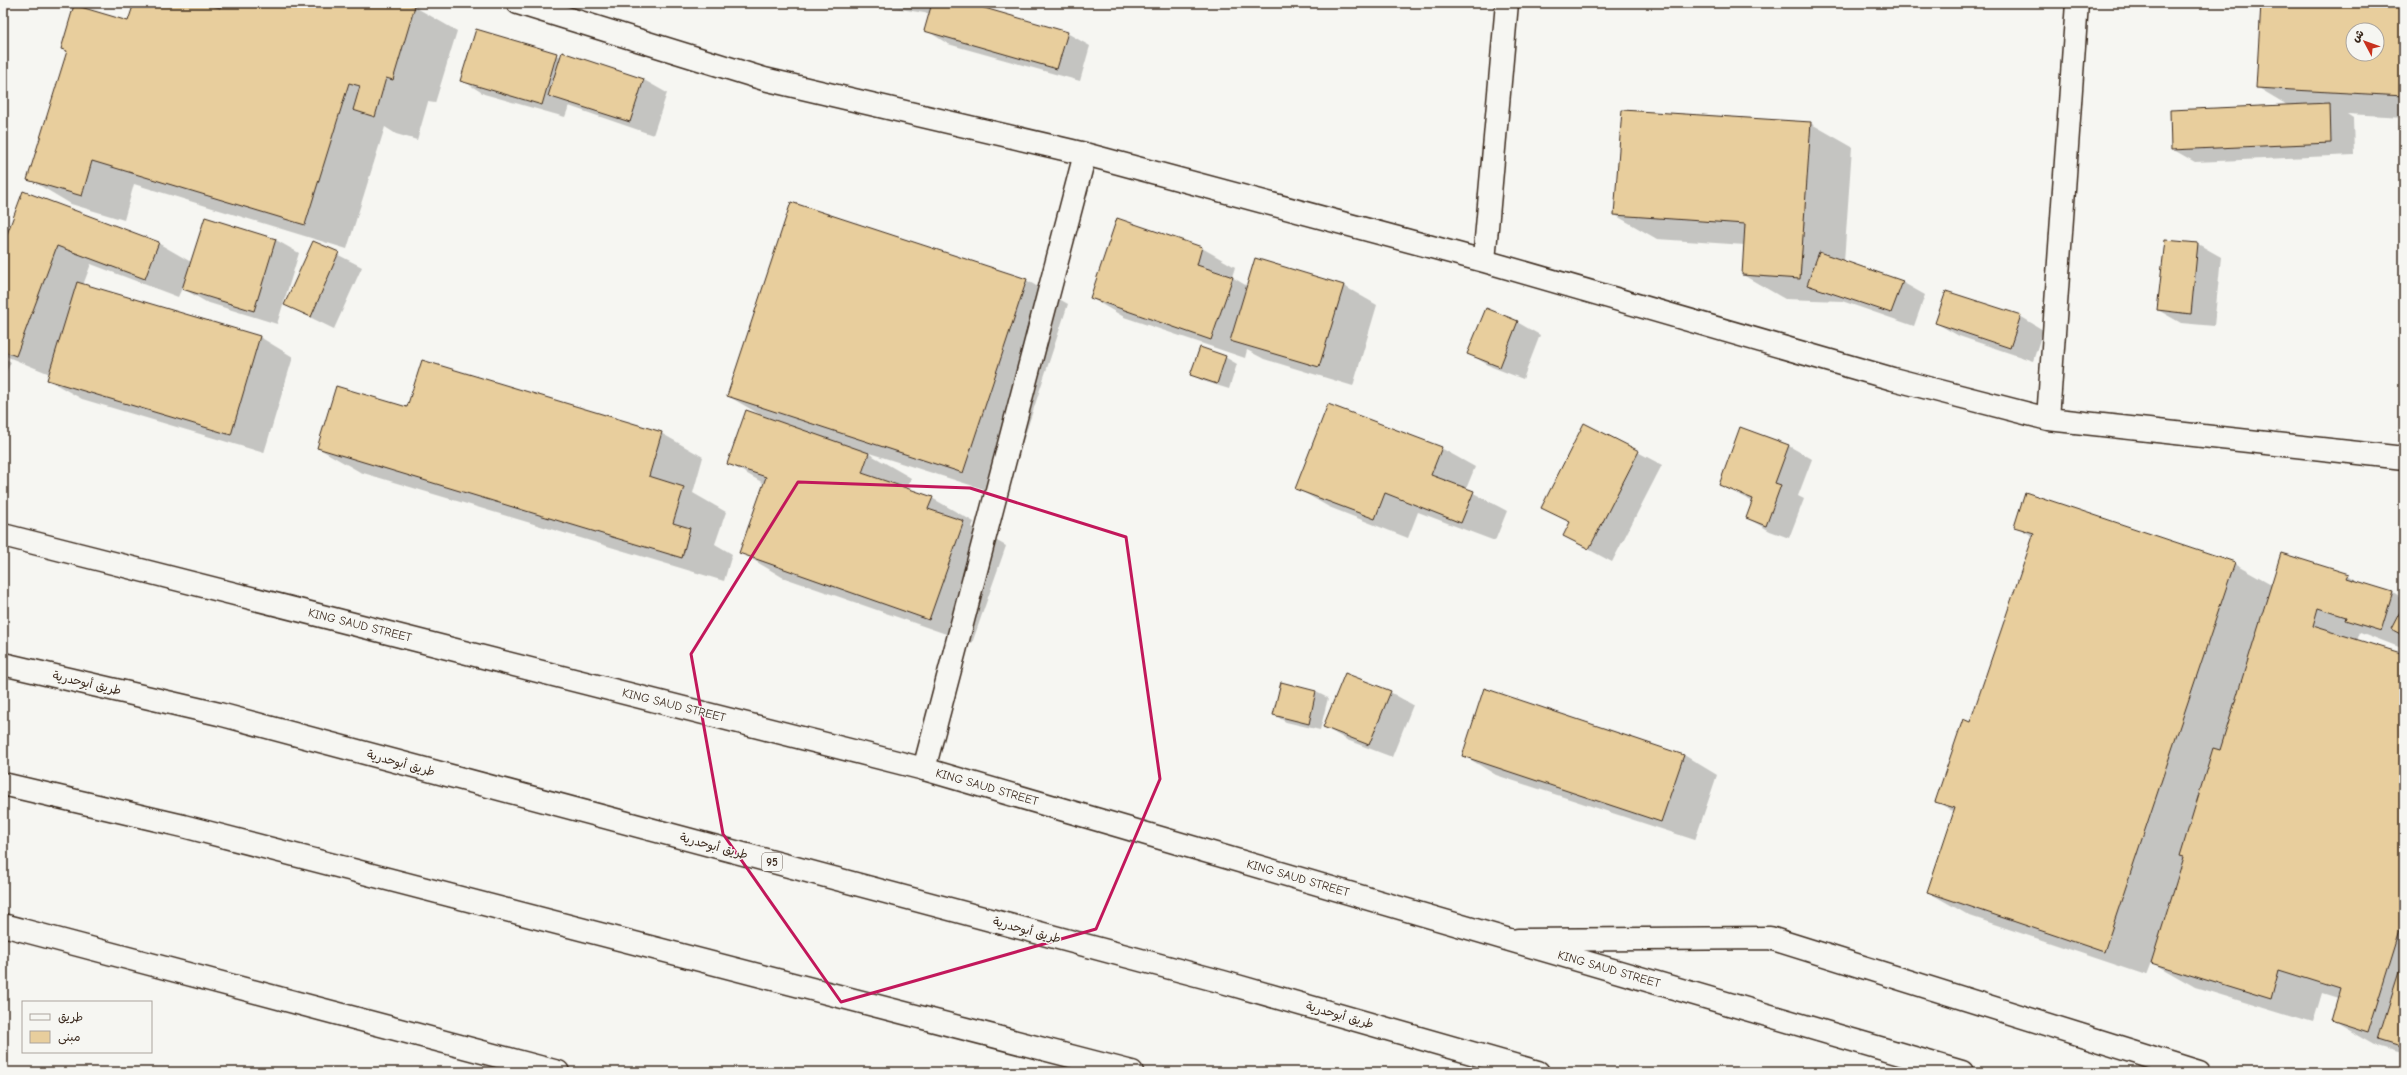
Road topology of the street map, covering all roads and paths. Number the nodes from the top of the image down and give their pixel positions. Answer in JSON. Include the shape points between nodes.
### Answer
{"nodes":[{"id":1,"x":518,"y":3,"type":"edge"},
{"id":2,"x":1507,"y":3,"type":"edge"},
{"id":3,"x":2077,"y":3,"type":"edge"},
{"id":4,"x":1085,"y":154,"type":"junction"},
{"id":5,"x":1484,"y":261,"type":"junction"},
{"id":6,"x":2048,"y":419,"type":"junction"},
{"id":7,"x":2404,"y":458,"type":"edge"},
{"id":8,"x":3,"y":535,"type":"edge"},
{"id":9,"x":3,"y":664,"type":"edge"},
{"id":10,"x":924,"y":768,"type":"junction"},
{"id":11,"x":3,"y":784,"type":"edge"},
{"id":12,"x":3,"y":925,"type":"edge"},
{"id":13,"x":1511,"y":940,"type":"junction"},
{"id":14,"x":558,"y":1072,"type":"edge"},
{"id":15,"x":1132,"y":1072,"type":"edge"},
{"id":16,"x":1538,"y":1072,"type":"edge"},
{"id":17,"x":1962,"y":1072,"type":"edge"},
{"id":18,"x":2198,"y":1072,"type":"edge"}],
"edges":[{"from":1,"to":4,"type":"main road","via":[[764,79]]},
{"from":2,"to":5,"type":"main road"},
{"from":3,"to":6,"type":"main road"},
{"from":4,"to":5,"type":"main road"},
{"from":4,"to":10,"type":"main road"},
{"from":5,"to":6,"type":"main road","via":[[1893,379]]},
{"from":6,"to":7,"type":"main road"},
{"from":8,"to":10,"type":"main road","name":"KING SAUD STREET"},
{"from":9,"to":16,"type":"main road","name":"طريق أبوحدرية","number":"95","via":[[234,718],[1223,982]]},
{"from":10,"to":13,"type":"main road","name":"KING SAUD STREET"},
{"from":11,"to":15,"type":"main road","via":[[183,826]]},
{"from":12,"to":14,"type":"main road"},
{"from":13,"to":17,"type":"main road","name":"KING SAUD STREET"},
{"from":13,"to":18,"type":"main road","via":[[1770,938]]}]}
